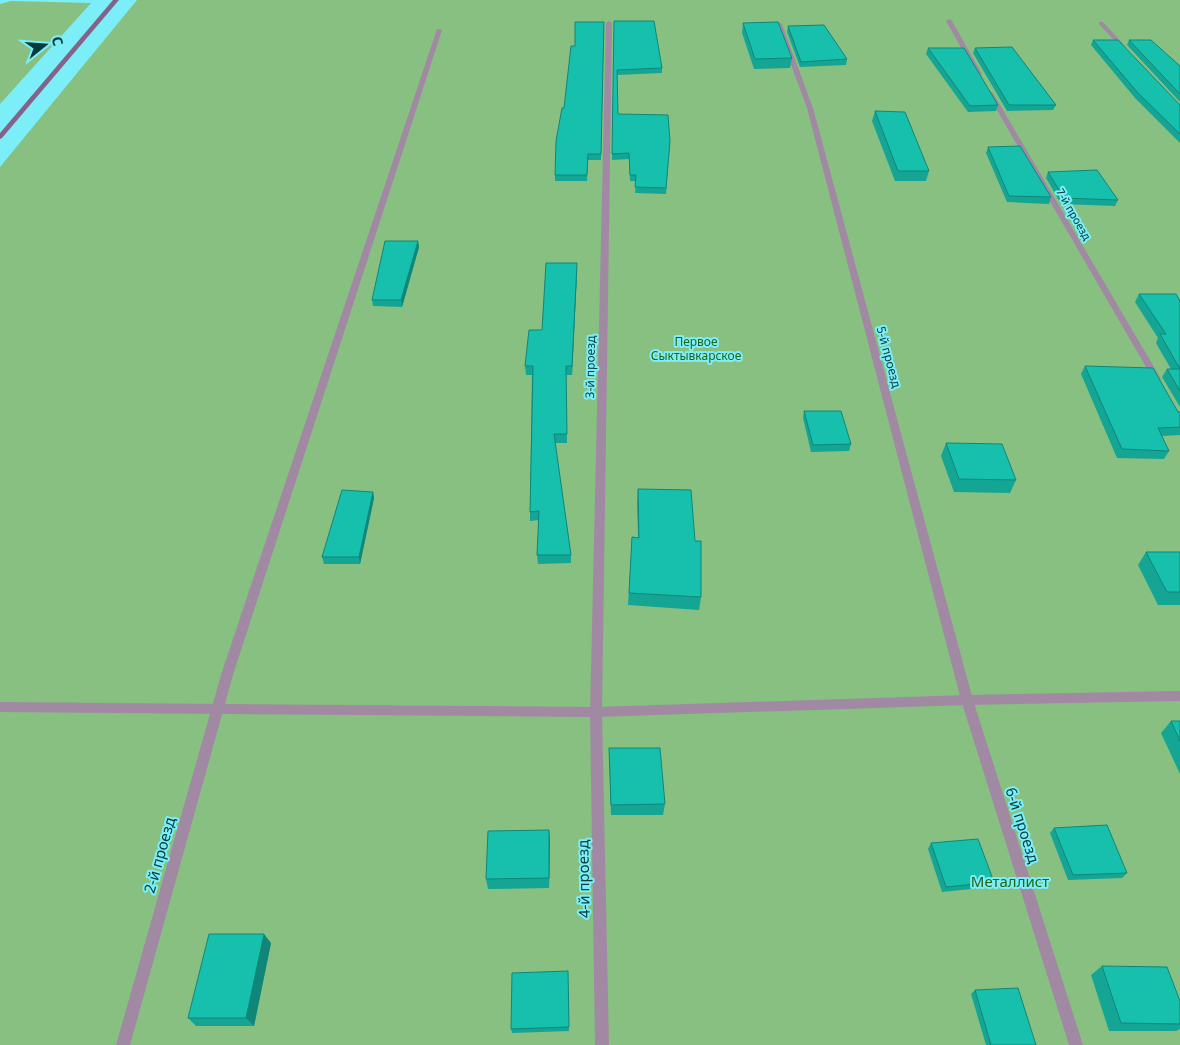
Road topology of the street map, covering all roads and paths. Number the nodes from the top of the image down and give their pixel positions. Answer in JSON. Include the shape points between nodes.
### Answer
{"nodes":[{"id":1,"x":116,"y":0,"type":"edge"},
{"id":2,"x":948,"y":21,"type":"dead end"},
{"id":3,"x":609,"y":23,"type":"dead end"},
{"id":4,"x":779,"y":24,"type":"edge"},
{"id":5,"x":1101,"y":24,"type":"dead end"},
{"id":6,"x":439,"y":30,"type":"dead end"},
{"id":7,"x":1128,"y":52,"type":"edge"},
{"id":8,"x":983,"y":80,"type":"edge"},
{"id":9,"x":988,"y":89,"type":"edge"},
{"id":10,"x":0,"y":137,"type":"edge"},
{"id":11,"x":1160,"y":385,"type":"edge"},
{"id":12,"x":1180,"y":696,"type":"edge"},
{"id":13,"x":966,"y":700,"type":"junction"},
{"id":14,"x":0,"y":707,"type":"edge"},
{"id":15,"x":218,"y":709,"type":"junction"},
{"id":16,"x":596,"y":712,"type":"junction"},
{"id":17,"x":123,"y":1045,"type":"edge"},
{"id":18,"x":602,"y":1045,"type":"edge"},
{"id":19,"x":1076,"y":1045,"type":"edge"}],
"edges":[{"from":1,"to":10,"type":"main road"},
{"from":2,"to":8,"type":"street"},
{"from":3,"to":16,"type":"street","name":"3-й проезд"},
{"from":4,"to":13,"type":"street","name":"5-й проезд","via":[[810,108]]},
{"from":5,"to":7,"type":"street"},
{"from":6,"to":15,"type":"street","name":"2-й проезд"},
{"from":9,"to":11,"type":"street","name":"7-й проезд"},
{"from":12,"to":13,"type":"street"},
{"from":13,"to":16,"type":"street"},
{"from":13,"to":19,"type":"street","name":"6-й проезд"},
{"from":14,"to":15,"type":"street"},
{"from":15,"to":16,"type":"street"},
{"from":15,"to":17,"type":"street","name":"2-й проезд"},
{"from":16,"to":18,"type":"street","name":"4-й проезд"}]}
